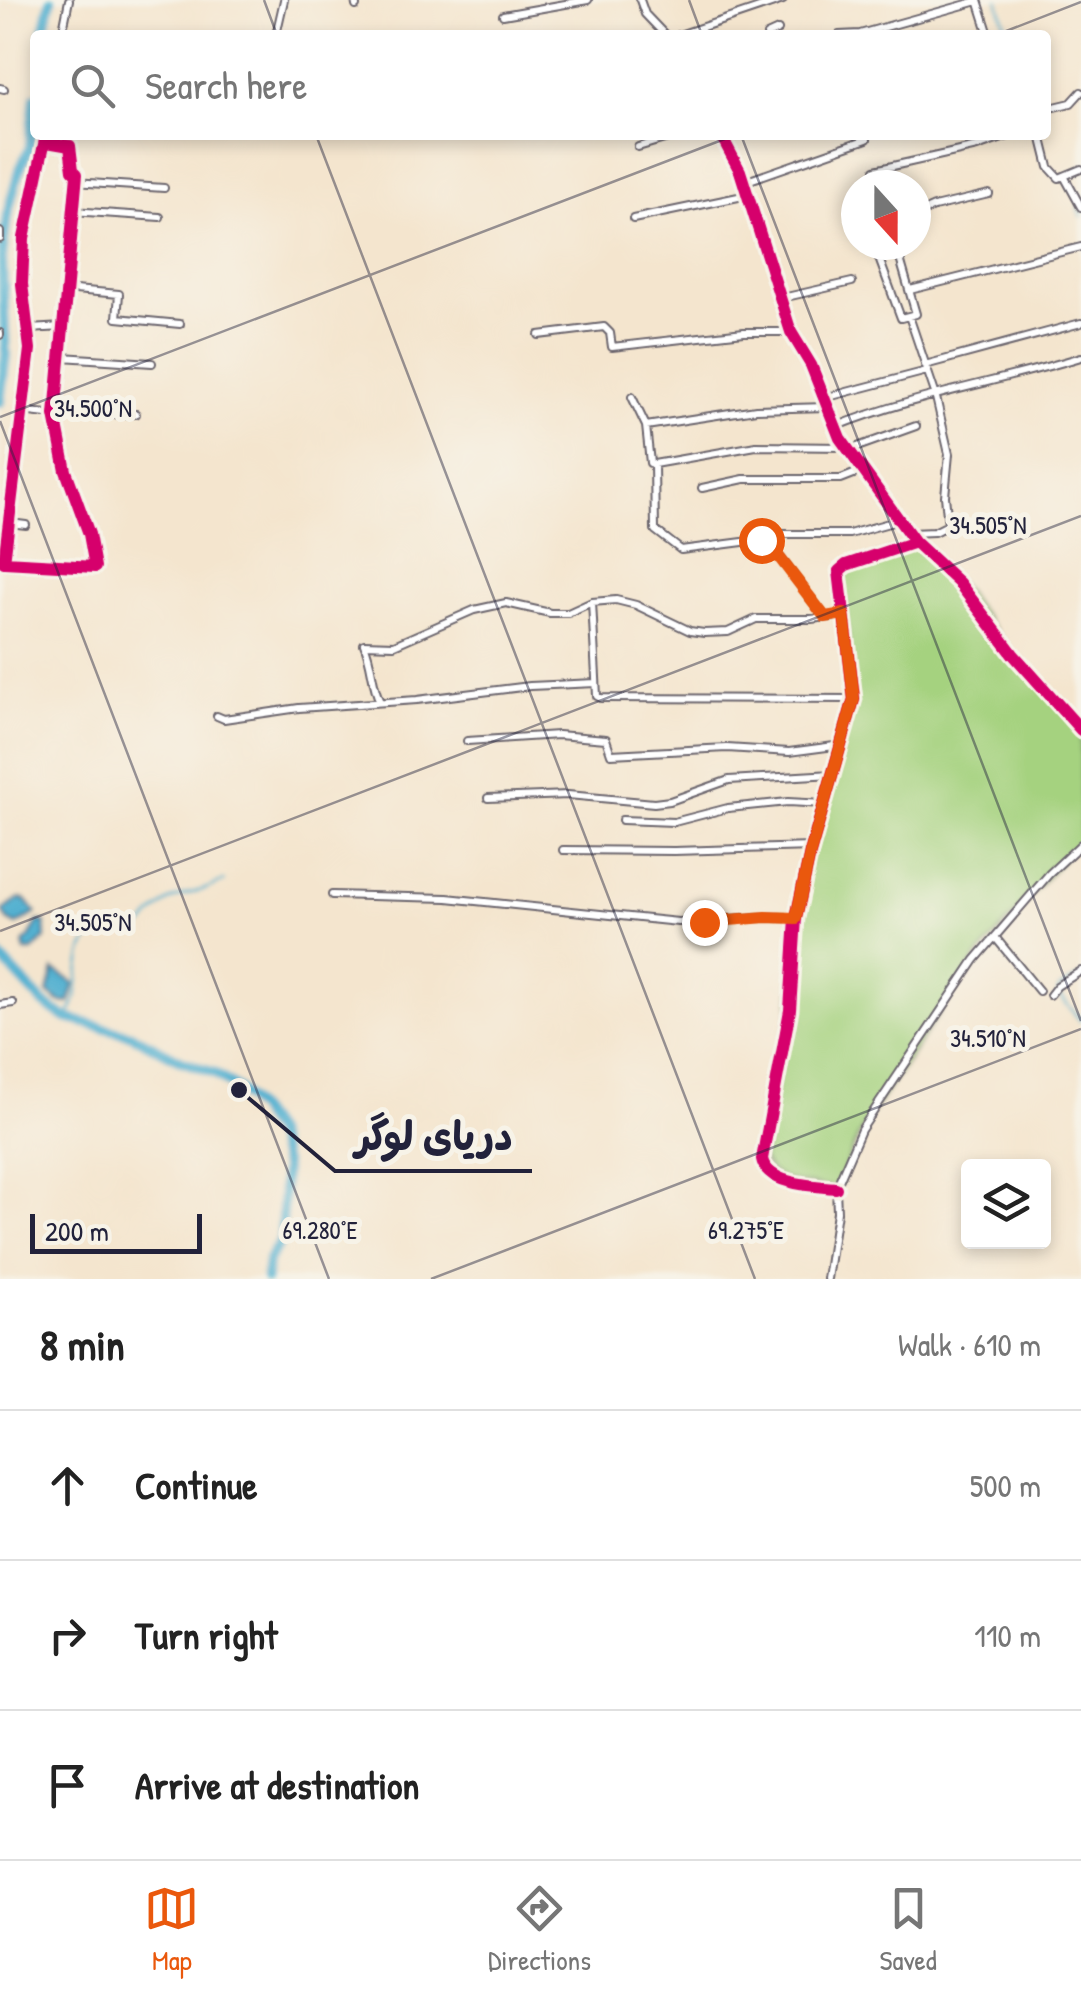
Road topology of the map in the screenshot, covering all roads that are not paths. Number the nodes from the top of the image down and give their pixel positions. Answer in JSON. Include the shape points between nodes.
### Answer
{"nodes":[{"id":1,"x":69,"y":0,"type":"edge"},
{"id":2,"x":284,"y":0,"type":"edge"},
{"id":3,"x":588,"y":0,"type":"edge"},
{"id":4,"x":640,"y":0,"type":"edge"},
{"id":5,"x":783,"y":0,"type":"edge"},
{"id":6,"x":978,"y":0,"type":"edge"},
{"id":7,"x":504,"y":15,"type":"dead end"},
{"id":8,"x":63,"y":30,"type":"edge"},
{"id":9,"x":277,"y":30,"type":"edge"},
{"id":10,"x":660,"y":30,"type":"edge"},
{"id":11,"x":695,"y":30,"type":"edge"},
{"id":12,"x":874,"y":30,"type":"edge"},
{"id":13,"x":987,"y":30,"type":"edge"},
{"id":14,"x":1081,"y":92,"type":"edge"},
{"id":15,"x":1051,"y":108,"type":"edge"},
{"id":16,"x":47,"y":140,"type":"edge"},
{"id":17,"x":53,"y":140,"type":"edge"},
{"id":18,"x":661,"y":140,"type":"edge"},
{"id":19,"x":723,"y":140,"type":"edge"},
{"id":20,"x":861,"y":140,"type":"edge"},
{"id":21,"x":997,"y":140,"type":"edge"},
{"id":22,"x":1043,"y":140,"type":"edge"},
{"id":23,"x":638,"y":147,"type":"dead end"},
{"id":24,"x":1081,"y":168,"type":"edge"},
{"id":25,"x":875,"y":170,"type":"edge"},
{"id":26,"x":1064,"y":176,"type":"junction"},
{"id":27,"x":74,"y":182,"type":"junction"},
{"id":28,"x":744,"y":182,"type":"junction"},
{"id":29,"x":164,"y":188,"type":"dead end"},
{"id":30,"x":989,"y":194,"type":"dead end"},
{"id":31,"x":748,"y":195,"type":"junction"},
{"id":32,"x":1081,"y":207,"type":"edge"},
{"id":33,"x":931,"y":208,"type":"edge"},
{"id":34,"x":72,"y":211,"type":"junction"},
{"id":35,"x":160,"y":217,"type":"dead end"},
{"id":36,"x":633,"y":219,"type":"dead end"},
{"id":37,"x":1081,"y":247,"type":"edge"},
{"id":38,"x":880,"y":260,"type":"edge"},
{"id":39,"x":901,"y":260,"type":"edge"},
{"id":40,"x":852,"y":282,"type":"dead end"},
{"id":41,"x":64,"y":289,"type":"junction"},
{"id":42,"x":910,"y":290,"type":"junction"},
{"id":43,"x":782,"y":298,"type":"junction"},
{"id":44,"x":909,"y":316,"type":"junction"},
{"id":45,"x":1081,"y":323,"type":"edge"},
{"id":46,"x":180,"y":324,"type":"dead end"},
{"id":47,"x":63,"y":327,"type":"junction"},
{"id":48,"x":29,"y":329,"type":"junction"},
{"id":49,"x":791,"y":332,"type":"junction"},
{"id":50,"x":539,"y":336,"type":"dead end"},
{"id":51,"x":62,"y":357,"type":"junction"},
{"id":52,"x":1081,"y":357,"type":"edge"},
{"id":53,"x":152,"y":363,"type":"dead end"},
{"id":54,"x":926,"y":368,"type":"junction"},
{"id":55,"x":935,"y":393,"type":"junction"},
{"id":56,"x":632,"y":397,"type":"dead end"},
{"id":57,"x":826,"y":402,"type":"junction"},
{"id":58,"x":21,"y":411,"type":"junction"},
{"id":59,"x":136,"y":414,"type":"dead end"},
{"id":60,"x":55,"y":415,"type":"junction"},
{"id":61,"x":646,"y":426,"type":"junction"},
{"id":62,"x":916,"y":426,"type":"dead end"},
{"id":63,"x":836,"y":427,"type":"junction"},
{"id":64,"x":848,"y":449,"type":"junction"},
{"id":65,"x":654,"y":464,"type":"junction"},
{"id":66,"x":864,"y":470,"type":"junction"},
{"id":67,"x":702,"y":488,"type":"dead end"},
{"id":68,"x":900,"y":520,"type":"junction"},
{"id":69,"x":10,"y":523,"type":"junction"},
{"id":70,"x":26,"y":525,"type":"dead end"},
{"id":71,"x":909,"y":533,"type":"junction"},
{"id":72,"x":766,"y":540,"type":"junction"},
{"id":73,"x":915,"y":542,"type":"junction"},
{"id":74,"x":592,"y":602,"type":"junction"},
{"id":75,"x":844,"y":614,"type":"junction"},
{"id":76,"x":825,"y":617,"type":"junction"},
{"id":77,"x":596,"y":683,"type":"junction"},
{"id":78,"x":854,"y":699,"type":"junction"},
{"id":79,"x":380,"y":702,"type":"junction"},
{"id":80,"x":216,"y":716,"type":"dead end"},
{"id":81,"x":1081,"y":730,"type":"edge"},
{"id":82,"x":467,"y":741,"type":"dead end"},
{"id":83,"x":842,"y":744,"type":"junction"},
{"id":84,"x":833,"y":774,"type":"junction"},
{"id":85,"x":488,"y":798,"type":"dead end"},
{"id":86,"x":824,"y":804,"type":"junction"},
{"id":87,"x":622,"y":820,"type":"dead end"},
{"id":88,"x":1081,"y":844,"type":"edge"},
{"id":89,"x":812,"y":847,"type":"junction"},
{"id":90,"x":563,"y":850,"type":"dead end"},
{"id":91,"x":332,"y":895,"type":"dead end"},
{"id":92,"x":796,"y":918,"type":"junction"},
{"id":93,"x":995,"y":937,"type":"junction"},
{"id":94,"x":1081,"y":971,"type":"edge"},
{"id":95,"x":1039,"y":991,"type":"dead end"},
{"id":96,"x":1050,"y":995,"type":"dead end"},
{"id":97,"x":0,"y":1004,"type":"edge"},
{"id":98,"x":14,"y":1004,"type":"dead end"},
{"id":99,"x":836,"y":1188,"type":"junction"},
{"id":100,"x":827,"y":1279,"type":"edge"}],
"edges":[{"from":1,"to":8,"type":"street"},
{"from":2,"to":9,"type":"street"},
{"from":3,"to":7,"type":"street"},
{"from":4,"to":10,"type":"street"},
{"from":5,"to":11,"type":"street"},
{"from":6,"to":12,"type":"street"},
{"from":6,"to":13,"type":"street"},
{"from":14,"to":15,"type":"street","via":[[1071,104]]},
{"from":16,"to":48,"type":"street","via":[[24,238]]},
{"from":17,"to":27,"type":"street","via":[[70,146]]},
{"from":18,"to":23,"type":"street"},
{"from":19,"to":28,"type":"street"},
{"from":20,"to":28,"type":"street"},
{"from":21,"to":25,"type":"street"},
{"from":22,"to":26,"type":"street","via":[[1049,168]]},
{"from":24,"to":26,"type":"street"},
{"from":26,"to":32,"type":"street"},
{"from":27,"to":29,"type":"street"},
{"from":27,"to":34,"type":"street"},
{"from":28,"to":31,"type":"street"},
{"from":30,"to":33,"type":"street"},
{"from":31,"to":36,"type":"street"},
{"from":31,"to":43,"type":"street"},
{"from":34,"to":35,"type":"street"},
{"from":34,"to":41,"type":"street"},
{"from":37,"to":42,"type":"street"},
{"from":38,"to":44,"type":"street","via":[[901,318]]},
{"from":39,"to":42,"type":"street"},
{"from":40,"to":43,"type":"street"},
{"from":41,"to":46,"type":"street","via":[[120,294],[117,318]]},
{"from":41,"to":47,"type":"street"},
{"from":42,"to":44,"type":"street","via":[[916,314]]},
{"from":43,"to":49,"type":"street"},
{"from":44,"to":54,"type":"street"},
{"from":45,"to":54,"type":"street"},
{"from":47,"to":48,"type":"street"},
{"from":47,"to":51,"type":"street"},
{"from":48,"to":58,"type":"street"},
{"from":49,"to":50,"type":"street","via":[[612,347],[604,327]]},
{"from":49,"to":57,"type":"street"},
{"from":51,"to":53,"type":"street"},
{"from":51,"to":60,"type":"street"},
{"from":52,"to":55,"type":"street"},
{"from":54,"to":55,"type":"street"},
{"from":54,"to":57,"type":"street"},
{"from":55,"to":63,"type":"street"},
{"from":55,"to":71,"type":"street","via":[[950,454],[948,524]]},
{"from":56,"to":61,"type":"street"},
{"from":57,"to":61,"type":"street"},
{"from":57,"to":63,"type":"street"},
{"from":58,"to":60,"type":"street"},
{"from":58,"to":69,"type":"street"},
{"from":59,"to":60,"type":"street"},
{"from":60,"to":69,"type":"street","via":[[96,568],[4,562]]},
{"from":61,"to":65,"type":"street"},
{"from":62,"to":64,"type":"street"},
{"from":63,"to":64,"type":"street"},
{"from":64,"to":65,"type":"street","via":[[756,446]]},
{"from":64,"to":66,"type":"street"},
{"from":65,"to":72,"type":"street","via":[[655,530],[678,549]]},
{"from":66,"to":67,"type":"street","via":[[841,478],[739,479]]},
{"from":66,"to":68,"type":"street"},
{"from":68,"to":71,"type":"street"},
{"from":68,"to":72,"type":"street","via":[[850,534]]},
{"from":69,"to":70,"type":"street"},
{"from":71,"to":73,"type":"street"},
{"from":72,"to":76,"type":"street"},
{"from":73,"to":75,"type":"street","via":[[840,568]]},
{"from":73,"to":81,"type":"street","via":[[959,583]]},
{"from":74,"to":76,"type":"street","via":[[636,605],[704,633],[728,632],[756,619]]},
{"from":74,"to":77,"type":"street"},
{"from":74,"to":79,"type":"street","via":[[568,613],[498,604],[394,645],[364,644]]},
{"from":75,"to":76,"type":"street"},
{"from":75,"to":78,"type":"street"},
{"from":77,"to":78,"type":"street","via":[[597,696],[609,699]]},
{"from":77,"to":79,"type":"street"},
{"from":78,"to":83,"type":"street"},
{"from":79,"to":80,"type":"street"},
{"from":82,"to":83,"type":"street","via":[[558,734],[606,739],[611,754],[788,752]]},
{"from":83,"to":84,"type":"street"},
{"from":84,"to":85,"type":"street","via":[[728,780],[654,803],[568,795]]},
{"from":84,"to":86,"type":"street"},
{"from":86,"to":87,"type":"street","via":[[728,808],[674,822]]},
{"from":86,"to":89,"type":"street"},
{"from":88,"to":93,"type":"street"},
{"from":89,"to":90,"type":"street"},
{"from":89,"to":92,"type":"street"},
{"from":91,"to":92,"type":"street","via":[[446,898],[678,922]]},
{"from":92,"to":99,"type":"street","via":[[790,1010],[762,1166],[784,1180]]},
{"from":93,"to":95,"type":"street"},
{"from":93,"to":99,"type":"street","via":[[861,1130]]},
{"from":94,"to":96,"type":"street"},
{"from":97,"to":98,"type":"street"},
{"from":99,"to":100,"type":"street"}]}
